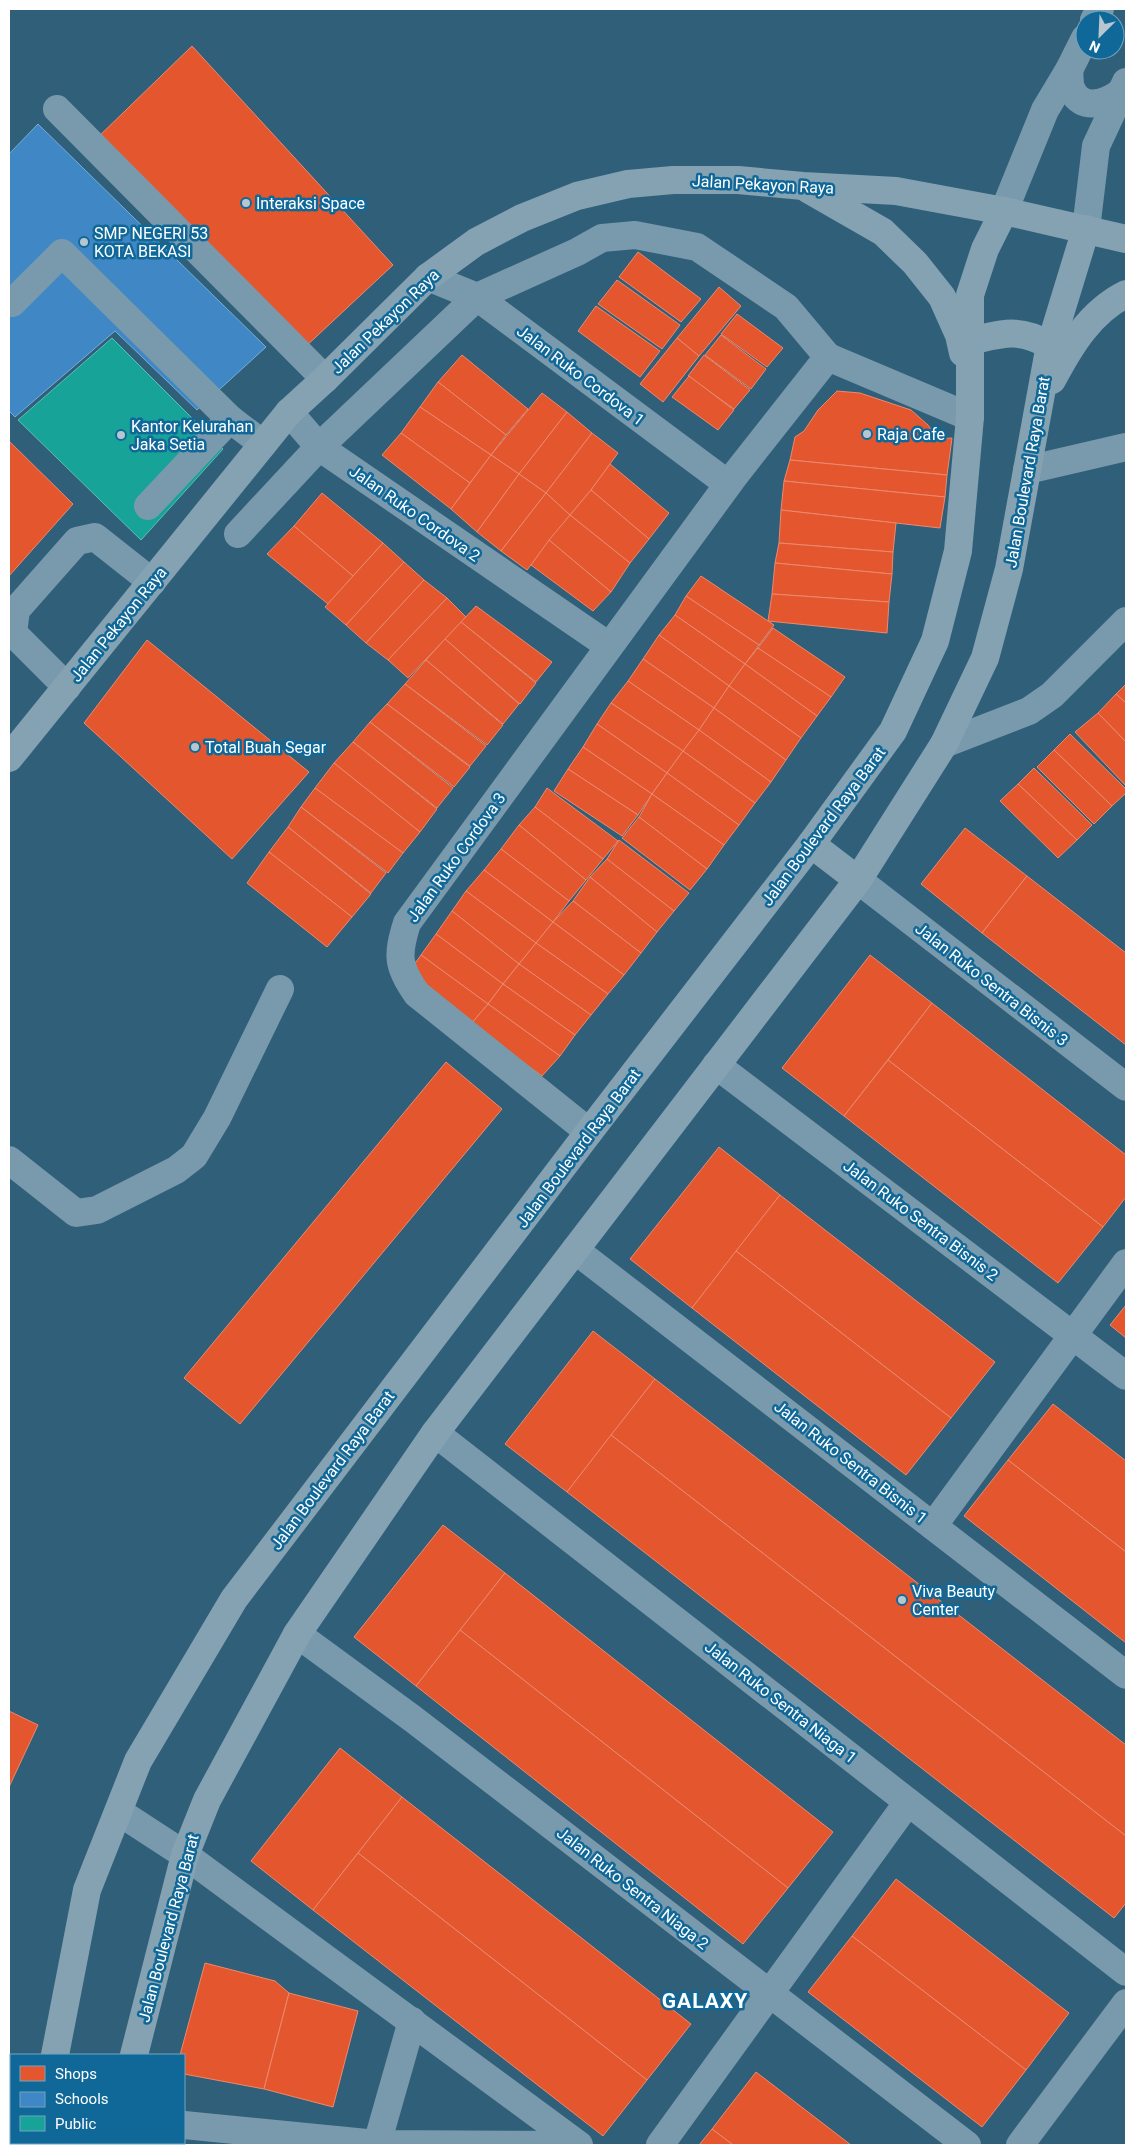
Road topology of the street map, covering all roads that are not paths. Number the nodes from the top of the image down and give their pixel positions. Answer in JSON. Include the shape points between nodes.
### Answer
{"nodes":[{"id":1,"x":1075,"y":58,"type":"edge"},
{"id":2,"x":1069,"y":70,"type":"junction"},
{"id":3,"x":1123,"y":88,"type":"edge"},
{"id":4,"x":57,"y":109,"type":"dead end"},
{"id":5,"x":803,"y":186,"type":"junction"},
{"id":6,"x":1004,"y":211,"type":"junction"},
{"id":7,"x":1086,"y":229,"type":"junction"},
{"id":8,"x":1126,"y":239,"type":"edge"},
{"id":9,"x":428,"y":277,"type":"junction"},
{"id":10,"x":1126,"y":294,"type":"edge"},
{"id":11,"x":477,"y":297,"type":"junction"},
{"id":12,"x":12,"y":303,"type":"dead end"},
{"id":13,"x":970,"y":341,"type":"junction"},
{"id":14,"x":1049,"y":350,"type":"junction"},
{"id":15,"x":828,"y":357,"type":"junction"},
{"id":16,"x":325,"y":379,"type":"junction"},
{"id":17,"x":970,"y":382,"type":"junction"},
{"id":18,"x":1039,"y":402,"type":"junction"},
{"id":19,"x":289,"y":412,"type":"junction"},
{"id":20,"x":970,"y":417,"type":"junction"},
{"id":21,"x":230,"y":418,"type":"junction"},
{"id":22,"x":263,"y":444,"type":"junction"},
{"id":23,"x":1126,"y":446,"type":"edge"},
{"id":24,"x":319,"y":447,"type":"junction"},
{"id":25,"x":1027,"y":470,"type":"junction"},
{"id":26,"x":728,"y":484,"type":"junction"},
{"id":27,"x":148,"y":506,"type":"dead end"},
{"id":28,"x":238,"y":534,"type":"dead end"},
{"id":29,"x":152,"y":582,"type":"junction"},
{"id":30,"x":1126,"y":621,"type":"edge"},
{"id":31,"x":609,"y":646,"type":"junction"},
{"id":32,"x":67,"y":687,"type":"junction"},
{"id":33,"x":944,"y":744,"type":"junction"},
{"id":34,"x":9,"y":758,"type":"edge"},
{"id":35,"x":812,"y":844,"type":"junction"},
{"id":36,"x":858,"y":880,"type":"junction"},
{"id":37,"x":280,"y":989,"type":"dead end"},
{"id":38,"x":716,"y":1065,"type":"junction"},
{"id":39,"x":1126,"y":1087,"type":"edge"},
{"id":40,"x":589,"y":1132,"type":"junction"},
{"id":41,"x":9,"y":1160,"type":"edge"},
{"id":42,"x":575,"y":1250,"type":"junction"},
{"id":43,"x":1126,"y":1263,"type":"edge"},
{"id":44,"x":1072,"y":1335,"type":"junction"},
{"id":45,"x":1126,"y":1376,"type":"edge"},
{"id":46,"x":435,"y":1433,"type":"junction"},
{"id":47,"x":933,"y":1526,"type":"junction"},
{"id":48,"x":297,"y":1634,"type":"junction"},
{"id":49,"x":1126,"y":1675,"type":"edge"},
{"id":50,"x":908,"y":1802,"type":"junction"},
{"id":51,"x":119,"y":1812,"type":"junction"},
{"id":52,"x":185,"y":1855,"type":"junction"},
{"id":53,"x":1126,"y":1972,"type":"edge"},
{"id":54,"x":770,"y":1994,"type":"junction"},
{"id":55,"x":1126,"y":2003,"type":"edge"},
{"id":56,"x":412,"y":2021,"type":"junction"},
{"id":57,"x":55,"y":2054,"type":"edge"},
{"id":58,"x":134,"y":2054,"type":"edge"},
{"id":59,"x":185,"y":2124,"type":"edge"},
{"id":60,"x":377,"y":2144,"type":"junction"},
{"id":61,"x":578,"y":2145,"type":"edge"},
{"id":62,"x":660,"y":2145,"type":"edge"},
{"id":63,"x":967,"y":2145,"type":"edge"},
{"id":64,"x":1020,"y":2145,"type":"edge"}],
"edges":[{"from":1,"to":2,"type":"street"},
{"from":2,"to":3,"type":"street","via":[[1072,91],[1081,101],[1093,105],[1103,103]]},
{"from":2,"to":6,"type":"street","via":[[1044,110]]},
{"from":3,"to":7,"type":"street","via":[[1096,146]]},
{"from":4,"to":16,"type":"street"},
{"from":5,"to":6,"type":"main road","name":"Jalan Pekayon Raya","via":[[896,191]]},
{"from":5,"to":9,"type":"main road","name":"Jalan Pekayon Raya","via":[[738,180],[673,180],[628,184],[577,196],[522,218],[476,242]]},
{"from":5,"to":17,"type":"main road","via":[[883,232],[915,263],[942,298],[959,335]]},
{"from":6,"to":7,"type":"main road","name":"Jalan Pekayon Raya"},
{"from":6,"to":13,"type":"main road","name":"Jalan Boulevard Raya Barat","via":[[985,250],[970,295]]},
{"from":7,"to":8,"type":"main road","name":"Jalan Pekayon Raya"},
{"from":7,"to":14,"type":"main road","name":"Jalan Boulevard Raya Barat"},
{"from":9,"to":11,"type":"street","name":"Jalan Ruko Cordova 1"},
{"from":9,"to":16,"type":"main road","name":"Jalan Pekayon Raya"},
{"from":10,"to":18,"type":"main road","via":[[1091,319],[1067,352]]},
{"from":11,"to":15,"type":"street","via":[[602,238],[635,235],[697,247],[786,308]]},
{"from":11,"to":24,"type":"street"},
{"from":11,"to":26,"type":"street","name":"Jalan Ruko Cordova 1"},
{"from":12,"to":21,"type":"street","via":[[62,254]]},
{"from":13,"to":14,"type":"main road","via":[[1014,332],[1036,337],[1049,345]]},
{"from":13,"to":17,"type":"main road","name":"Jalan Boulevard Raya Barat"},
{"from":14,"to":18,"type":"main road","name":"Jalan Boulevard Raya Barat"},
{"from":15,"to":20,"type":"street"},
{"from":15,"to":26,"type":"street"},
{"from":16,"to":19,"type":"main road","name":"Jalan Pekayon Raya"},
{"from":17,"to":20,"type":"main road","name":"Jalan Boulevard Raya Barat"},
{"from":18,"to":25,"type":"main road","name":"Jalan Boulevard Raya Barat"},
{"from":19,"to":22,"type":"main road","name":"Jalan Pekayon Raya"},
{"from":19,"to":24,"type":"street","name":"Jalan Ruko Cordova 2"},
{"from":20,"to":35,"type":"main road","name":"Jalan Boulevard Raya Barat","via":[[958,551],[935,642],[893,731]]},
{"from":21,"to":22,"type":"street"},
{"from":21,"to":27,"type":"street"},
{"from":22,"to":29,"type":"main road","name":"Jalan Pekayon Raya"},
{"from":23,"to":25,"type":"street"},
{"from":24,"to":28,"type":"street"},
{"from":24,"to":31,"type":"street","name":"Jalan Ruko Cordova 2"},
{"from":25,"to":33,"type":"main road","name":"Jalan Boulevard Raya Barat","via":[[1009,569],[985,658]]},
{"from":26,"to":31,"type":"street"},
{"from":29,"to":32,"type":"main road","name":"Jalan Pekayon Raya"},
{"from":29,"to":32,"type":"street","via":[[95,537],[76,541],[16,610],[13,633]]},
{"from":30,"to":33,"type":"street","via":[[1052,695],[1029,711]]},
{"from":31,"to":40,"type":"street","name":"Jalan Ruko Cordova 3","via":[[407,923],[398,956],[404,976],[417,994]]},
{"from":32,"to":34,"type":"main road","name":"Jalan Pekayon Raya"},
{"from":33,"to":36,"type":"main road","name":"Jalan Boulevard Raya Barat"},
{"from":35,"to":36,"type":"main road"},
{"from":35,"to":40,"type":"main road","name":"Jalan Boulevard Raya Barat"},
{"from":36,"to":38,"type":"main road","name":"Jalan Boulevard Raya Barat"},
{"from":36,"to":39,"type":"street","name":"Jalan Ruko Sentra Bisnis 3"},
{"from":37,"to":41,"type":"street","via":[[217,1118],[194,1156],[176,1170],[97,1210],[76,1213]]},
{"from":38,"to":42,"type":"main road","name":"Jalan Boulevard Raya Barat"},
{"from":38,"to":44,"type":"street","name":"Jalan Ruko Sentra Bisnis 2"},
{"from":40,"to":51,"type":"main road","name":"Jalan Boulevard Raya Barat","via":[[234,1599],[138,1760]]},
{"from":42,"to":46,"type":"main road","name":"Jalan Boulevard Raya Barat"},
{"from":42,"to":47,"type":"street","name":"Jalan Ruko Sentra Bisnis 1"},
{"from":43,"to":44,"type":"street"},
{"from":44,"to":45,"type":"street","name":"Jalan Ruko Sentra Bisnis 2"},
{"from":44,"to":47,"type":"street"},
{"from":46,"to":48,"type":"main road","name":"Jalan Boulevard Raya Barat"},
{"from":46,"to":50,"type":"street","name":"Jalan Ruko Sentra Niaga 1"},
{"from":47,"to":49,"type":"street","name":"Jalan Ruko Sentra Bisnis 1"},
{"from":48,"to":52,"type":"main road","name":"Jalan Boulevard Raya Barat","via":[[206,1800]]},
{"from":48,"to":54,"type":"street","name":"Jalan Ruko Sentra Niaga 2","via":[[413,1719]]},
{"from":50,"to":53,"type":"street","name":"Jalan Ruko Sentra Niaga 1"},
{"from":50,"to":54,"type":"street"},
{"from":51,"to":52,"type":"street"},
{"from":51,"to":57,"type":"main road","name":"Jalan Boulevard Raya Barat","via":[[87,1890]]},
{"from":52,"to":56,"type":"street"},
{"from":52,"to":58,"type":"main road","name":"Jalan Boulevard Raya Barat"},
{"from":54,"to":62,"type":"street"},
{"from":54,"to":63,"type":"street","name":"Jalan Ruko Sentra Niaga 2"},
{"from":55,"to":64,"type":"street"},
{"from":56,"to":60,"type":"street"},
{"from":56,"to":61,"type":"street"},
{"from":59,"to":60,"type":"street"},
{"from":60,"to":61,"type":"street"}]}
